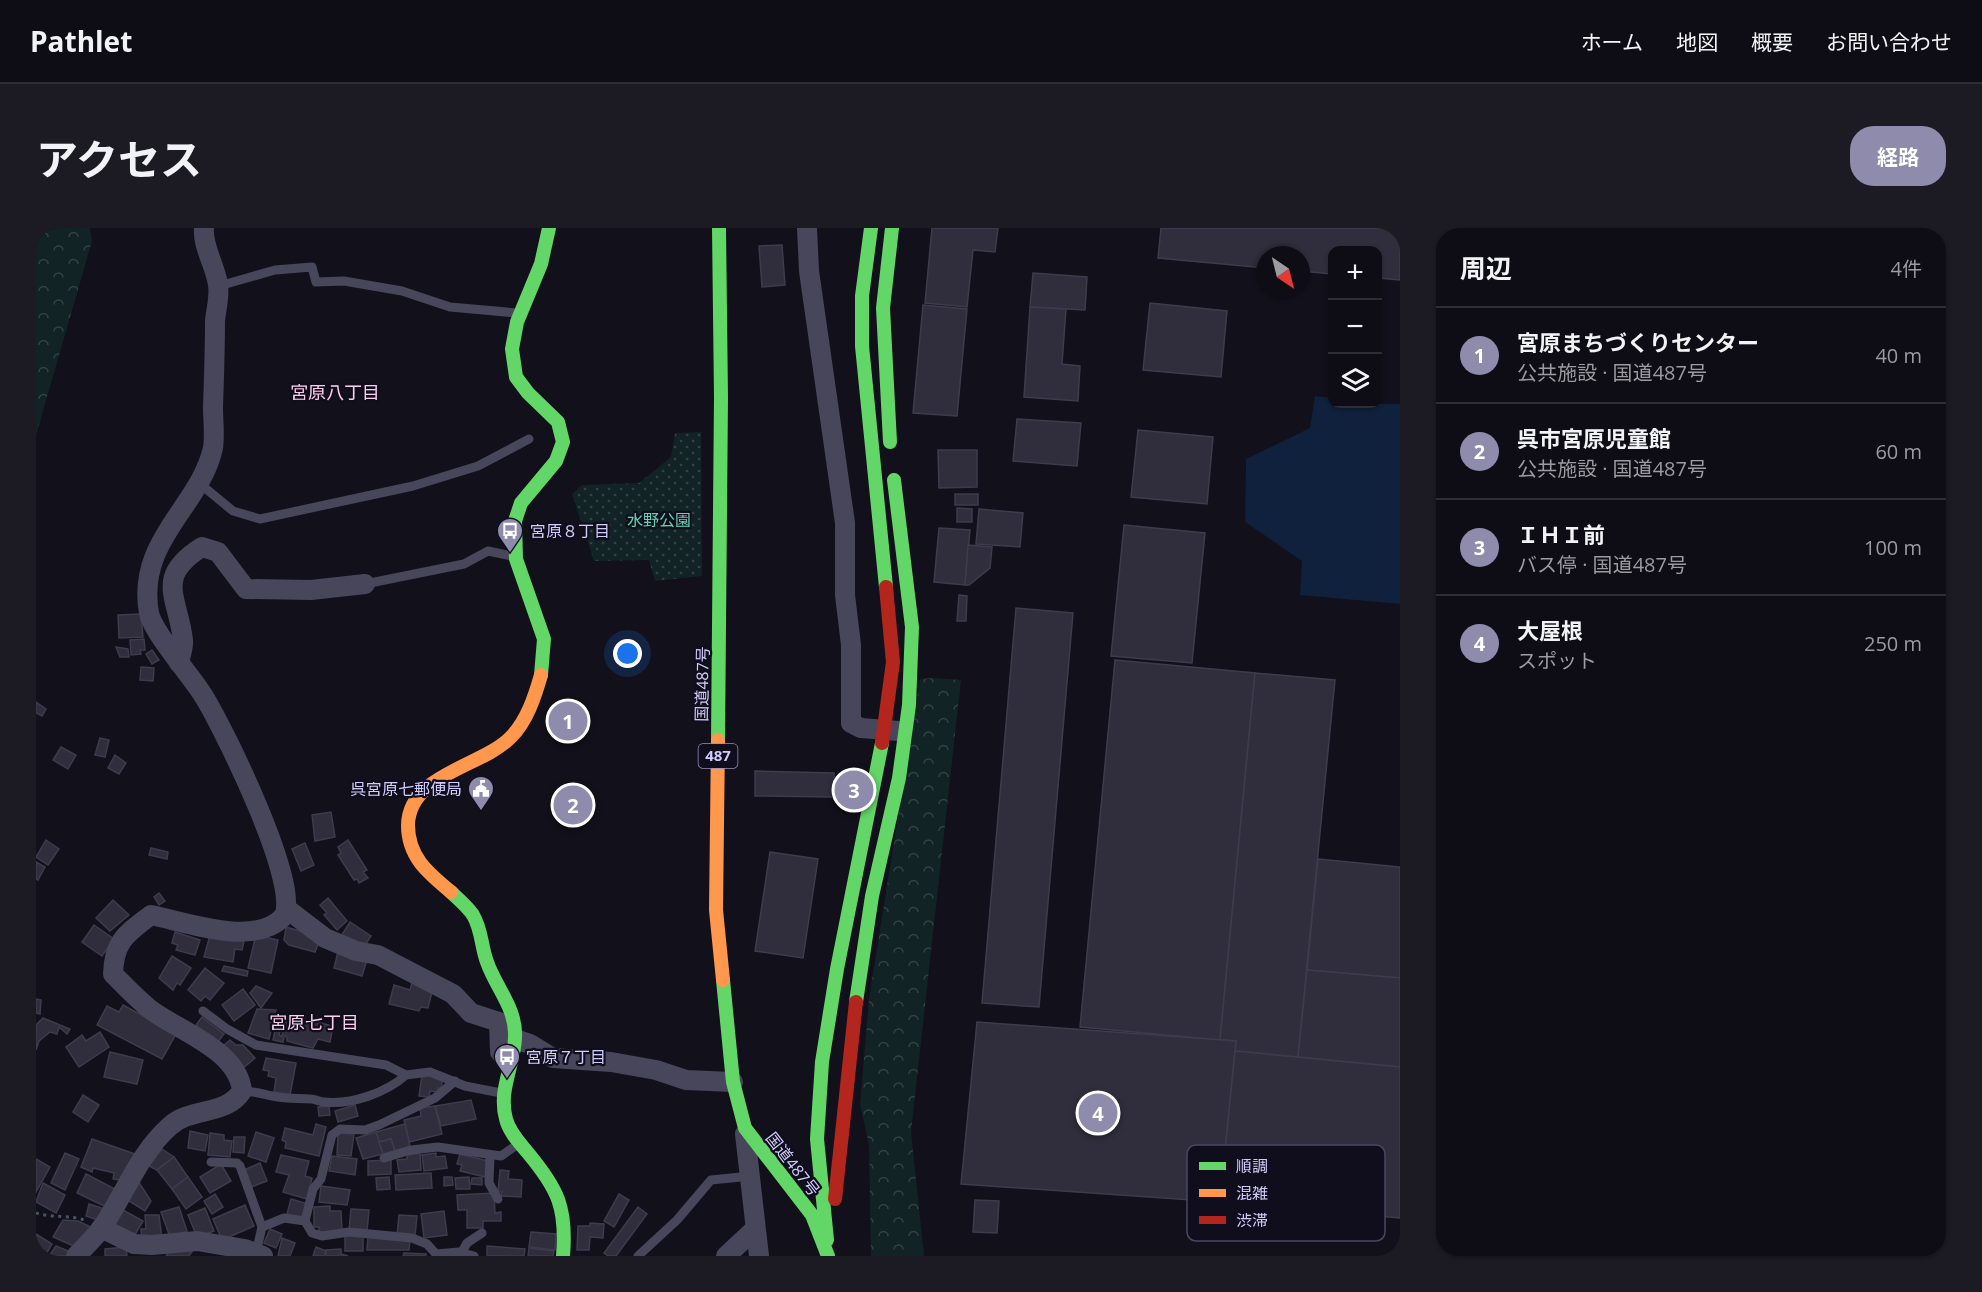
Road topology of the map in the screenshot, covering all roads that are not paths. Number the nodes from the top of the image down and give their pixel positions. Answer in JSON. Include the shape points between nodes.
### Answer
{"nodes":[{"id":1,"x":204,"y":228,"type":"edge"},
{"id":2,"x":549,"y":228,"type":"edge"},
{"id":3,"x":718,"y":228,"type":"edge"},
{"id":4,"x":807,"y":228,"type":"edge"},
{"id":5,"x":871,"y":228,"type":"edge"},
{"id":6,"x":892,"y":228,"type":"edge"},
{"id":7,"x":219,"y":286,"type":"junction"},
{"id":8,"x":519,"y":313,"type":"junction"},
{"id":9,"x":529,"y":439,"type":"dead end"},
{"id":10,"x":199,"y":483,"type":"junction"},
{"id":11,"x":515,"y":557,"type":"junction"},
{"id":12,"x":365,"y":584,"type":"joint"},
{"id":13,"x":179,"y":663,"type":"junction"},
{"id":14,"x":885,"y":730,"type":"junction"},
{"id":15,"x":905,"y":732,"type":"junction"},
{"id":16,"x":287,"y":909,"type":"junction"},
{"id":17,"x":203,"y":1011,"type":"dead end"},
{"id":18,"x":512,"y":1048,"type":"junction"},
{"id":19,"x":406,"y":1075,"type":"junction"},
{"id":20,"x":455,"y":1081,"type":"junction"},
{"id":21,"x":733,"y":1082,"type":"junction"},
{"id":22,"x":242,"y":1091,"type":"junction"},
{"id":23,"x":501,"y":1093,"type":"junction"},
{"id":24,"x":745,"y":1128,"type":"junction"},
{"id":25,"x":520,"y":1143,"type":"junction"},
{"id":26,"x":490,"y":1155,"type":"junction"},
{"id":27,"x":384,"y":1158,"type":"dead end"},
{"id":28,"x":211,"y":1162,"type":"dead end"},
{"id":29,"x":751,"y":1176,"type":"junction"},
{"id":30,"x":498,"y":1199,"type":"dead end"},
{"id":31,"x":305,"y":1221,"type":"junction"},
{"id":32,"x":262,"y":1227,"type":"junction"},
{"id":33,"x":101,"y":1228,"type":"junction"},
{"id":34,"x":755,"y":1229,"type":"junction"},
{"id":35,"x":482,"y":1233,"type":"dead end"},
{"id":36,"x":462,"y":1252,"type":"junction"},
{"id":37,"x":83,"y":1254,"type":"edge"},
{"id":38,"x":260,"y":1255,"type":"edge"},
{"id":39,"x":474,"y":1256,"type":"edge"},
{"id":40,"x":563,"y":1256,"type":"edge"},
{"id":41,"x":638,"y":1256,"type":"edge"},
{"id":42,"x":726,"y":1256,"type":"edge"},
{"id":43,"x":759,"y":1256,"type":"edge"},
{"id":44,"x":829,"y":1256,"type":"edge"}],
"edges":[{"from":1,"to":7,"type":"street"},
{"from":2,"to":8,"type":"main road","via":[[540,267]]},
{"from":3,"to":21,"type":"main road","name":"国道487号","number":"487","via":[[721,398],[717,910]]},
{"from":4,"to":14,"type":"street","via":[[809,271],[845,523],[851,723]]},
{"from":5,"to":14,"type":"main road","via":[[862,296],[862,346],[893,662]]},
{"from":6,"to":15,"type":"main road","via":[[884,264],[881,324],[892,463],[912,627]]},
{"from":7,"to":8,"type":"lane","via":[[275,270],[312,267],[316,282],[344,281],[402,291],[450,307]]},
{"from":7,"to":10,"type":"street","via":[[213,447]]},
{"from":8,"to":11,"type":"main road","via":[[512,364],[516,380],[552,413],[562,429],[563,446],[517,509]]},
{"from":9,"to":10,"type":"lane","via":[[478,466],[413,486],[260,519],[233,511]]},
{"from":10,"to":13,"type":"street","via":[[165,531],[149,576],[149,615]]},
{"from":11,"to":12,"type":"lane","via":[[488,551],[464,564]]},
{"from":11,"to":18,"type":"main road","via":[[542,626],[546,652],[542,676],[511,738],[492,754],[432,783],[416,798],[409,813],[408,840],[419,862],[467,905],[478,925],[486,964],[515,1023]]},
{"from":12,"to":13,"type":"street","via":[[311,590],[246,589],[218,552],[202,547],[174,572],[173,600],[183,642]]},
{"from":13,"to":16,"type":"street","via":[[240,762],[280,866]]},
{"from":14,"to":15,"type":"street"},
{"from":14,"to":44,"type":"main road","via":[[822,1062],[817,1139]]},
{"from":15,"to":44,"type":"main road","via":[[854,1009]]},
{"from":16,"to":18,"type":"street","via":[[325,938],[378,956],[453,994],[471,1013],[499,1022],[501,1052]]},
{"from":16,"to":22,"type":"street","via":[[282,918],[262,928],[229,933],[151,915],[125,934],[114,955],[113,974],[150,1009],[210,1045],[236,1073]]},
{"from":17,"to":19,"type":"lane","via":[[256,1045],[386,1065]]},
{"from":18,"to":21,"type":"street","via":[[530,1044],[552,1058],[622,1064],[686,1080]]},
{"from":18,"to":23,"type":"main road"},
{"from":19,"to":20,"type":"lane","via":[[430,1072]]},
{"from":19,"to":22,"type":"lane","via":[[376,1093],[343,1101]]},
{"from":20,"to":23,"type":"lane"},
{"from":20,"to":31,"type":"lane","via":[[435,1098],[379,1125],[365,1130],[340,1129],[332,1135]]},
{"from":21,"to":24,"type":"main road","name":"国道487号","number":"487"},
{"from":22,"to":33,"type":"street","via":[[229,1104],[170,1125]]},
{"from":23,"to":25,"type":"main road","via":[[507,1124]]},
{"from":24,"to":29,"type":"street"},
{"from":24,"to":44,"type":"main road","name":"国道487号","number":"487","via":[[812,1215]]},
{"from":25,"to":26,"type":"lane","via":[[501,1156]]},
{"from":25,"to":40,"type":"main road","via":[[561,1194]]},
{"from":26,"to":27,"type":"lane","via":[[438,1147]]},
{"from":26,"to":30,"type":"lane","via":[[489,1183]]},
{"from":28,"to":32,"type":"lane","via":[[240,1166]]},
{"from":29,"to":34,"type":"street"},
{"from":29,"to":41,"type":"lane","via":[[711,1180],[677,1220]]},
{"from":31,"to":32,"type":"lane","via":[[284,1218]]},
{"from":31,"to":36,"type":"lane","via":[[312,1233],[322,1236],[349,1232],[412,1238],[427,1244],[436,1254]]},
{"from":32,"to":38,"type":"lane"},
{"from":33,"to":37,"type":"street"},
{"from":33,"to":38,"type":"street","via":[[134,1244],[197,1240]]},
{"from":34,"to":42,"type":"street"},
{"from":34,"to":43,"type":"street"},
{"from":35,"to":36,"type":"lane","via":[[466,1243]]},
{"from":36,"to":39,"type":"lane"}]}
